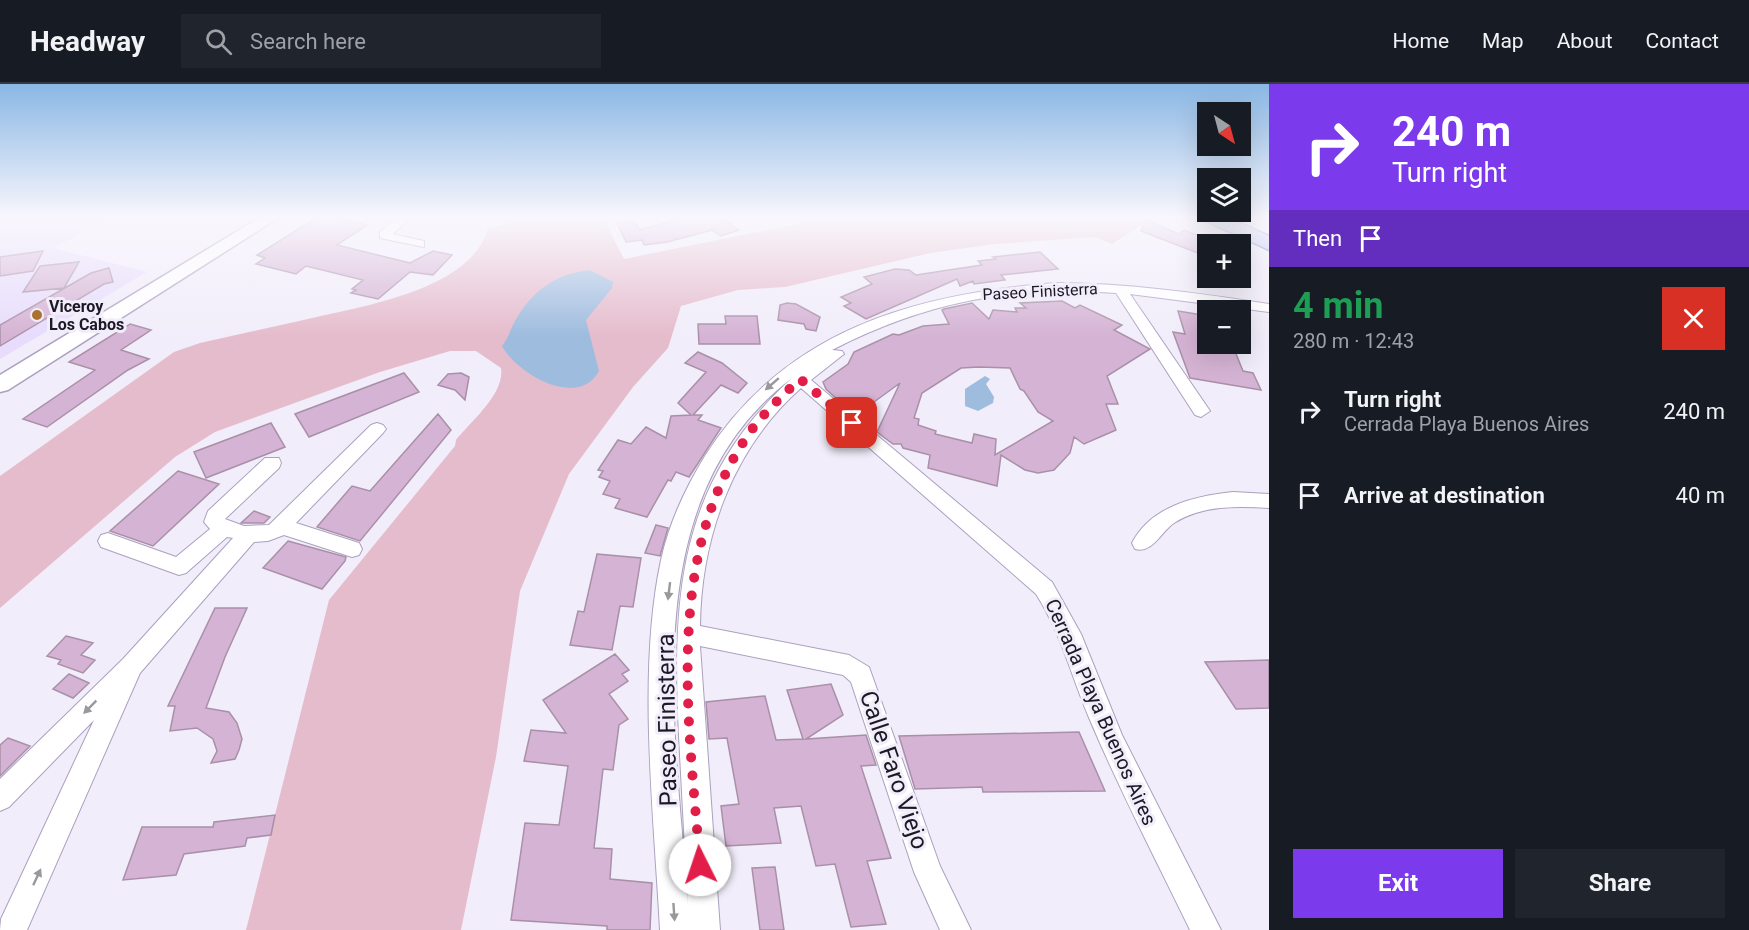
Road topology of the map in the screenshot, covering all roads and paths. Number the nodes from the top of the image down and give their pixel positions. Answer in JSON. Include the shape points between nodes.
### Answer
{"nodes":[{"id":1,"x":195,"y":257,"type":"edge"},
{"id":2,"x":197,"y":257,"type":"edge"},
{"id":3,"x":187,"y":263,"type":"junction"},
{"id":4,"x":1060,"y":291,"type":"junction"},
{"id":5,"x":1122,"y":293,"type":"junction"},
{"id":6,"x":1269,"y":308,"type":"edge"},
{"id":7,"x":1269,"y":315,"type":"edge"},
{"id":8,"x":0,"y":369,"type":"edge"},
{"id":9,"x":800,"y":379,"type":"junction"},
{"id":10,"x":0,"y":385,"type":"edge"},
{"id":11,"x":1201,"y":411,"type":"dead end"},
{"id":12,"x":377,"y":429,"type":"dead end"},
{"id":13,"x":272,"y":463,"type":"dead end"},
{"id":14,"x":1269,"y":501,"type":"edge"},
{"id":15,"x":225,"y":527,"type":"junction"},
{"id":16,"x":283,"y":527,"type":"junction"},
{"id":17,"x":248,"y":535,"type":"junction"},
{"id":18,"x":108,"y":541,"type":"dead end"},
{"id":19,"x":1142,"y":543,"type":"dead end"},
{"id":20,"x":675,"y":547,"type":"junction"},
{"id":21,"x":352,"y":549,"type":"dead end"},
{"id":22,"x":698,"y":551,"type":"junction"},
{"id":23,"x":689,"y":634,"type":"junction"},
{"id":24,"x":131,"y":666,"type":"junction"},
{"id":25,"x":100,"y":741,"type":"junction"},
{"id":26,"x":49,"y":747,"type":"junction"},
{"id":27,"x":0,"y":798,"type":"edge"},
{"id":28,"x":12,"y":930,"type":"edge"},
{"id":29,"x":675,"y":930,"type":"edge"},
{"id":30,"x":705,"y":930,"type":"edge"},
{"id":31,"x":957,"y":930,"type":"edge"},
{"id":32,"x":1206,"y":930,"type":"edge"}],
"edges":[{"from":1,"to":3,"type":"main road"},
{"from":2,"to":3,"type":"main road"},
{"from":3,"to":8,"type":"main road"},
{"from":3,"to":10,"type":"main road"},
{"from":4,"to":5,"type":"street","name":"Paseo Finisterra"},
{"from":4,"to":9,"type":"street","name":"Paseo Finisterra","via":[[985,302],[896,324],[844,349]]},
{"from":4,"to":20,"type":"street","name":"Paseo Finisterra","one_way":true,"via":[[1001,291],[920,306],[882,319],[812,353],[765,390],[723,441],[698,485]]},
{"from":5,"to":6,"type":"street","name":"Paseo Finisterra"},
{"from":5,"to":7,"type":"street","name":"Paseo Finisterra"},
{"from":5,"to":11,"type":"street"},
{"from":9,"to":22,"type":"street","name":"Paseo Finisterra","via":[[747,438],[718,491]]},
{"from":9,"to":32,"type":"street","name":"Cerrada Playa Buenos Aires","via":[[1044,588],[1065,622],[1085,681],[1129,779]]},
{"from":12,"to":16,"type":"street"},
{"from":13,"to":15,"type":"street","via":[[215,516],[214,522]]},
{"from":14,"to":19,"type":"street","via":[[1235,499],[1186,508],[1166,516]]},
{"from":15,"to":17,"type":"street"},
{"from":15,"to":18,"type":"street","via":[[179,567]]},
{"from":16,"to":17,"type":"street","via":[[267,535]]},
{"from":16,"to":21,"type":"street"},
{"from":17,"to":24,"type":"street"},
{"from":20,"to":22,"type":"street"},
{"from":20,"to":29,"type":"street","name":"Paseo Finisterra","one_way":true,"via":[[664,632],[663,699]]},
{"from":22,"to":23,"type":"street","name":"Paseo Finisterra"},
{"from":23,"to":30,"type":"street","name":"Paseo Finisterra","via":[[689,691]]},
{"from":23,"to":31,"type":"street","name":"Calle Faro Viejo","via":[[849,666],[861,675],[928,872]]},
{"from":24,"to":25,"type":"street"},
{"from":24,"to":26,"type":"street","one_way":true},
{"from":25,"to":26,"type":"street","via":[[89,736],[71,736]]},
{"from":28,"to":25,"type":"street","one_way":true},
{"from":26,"to":27,"type":"street"}]}
